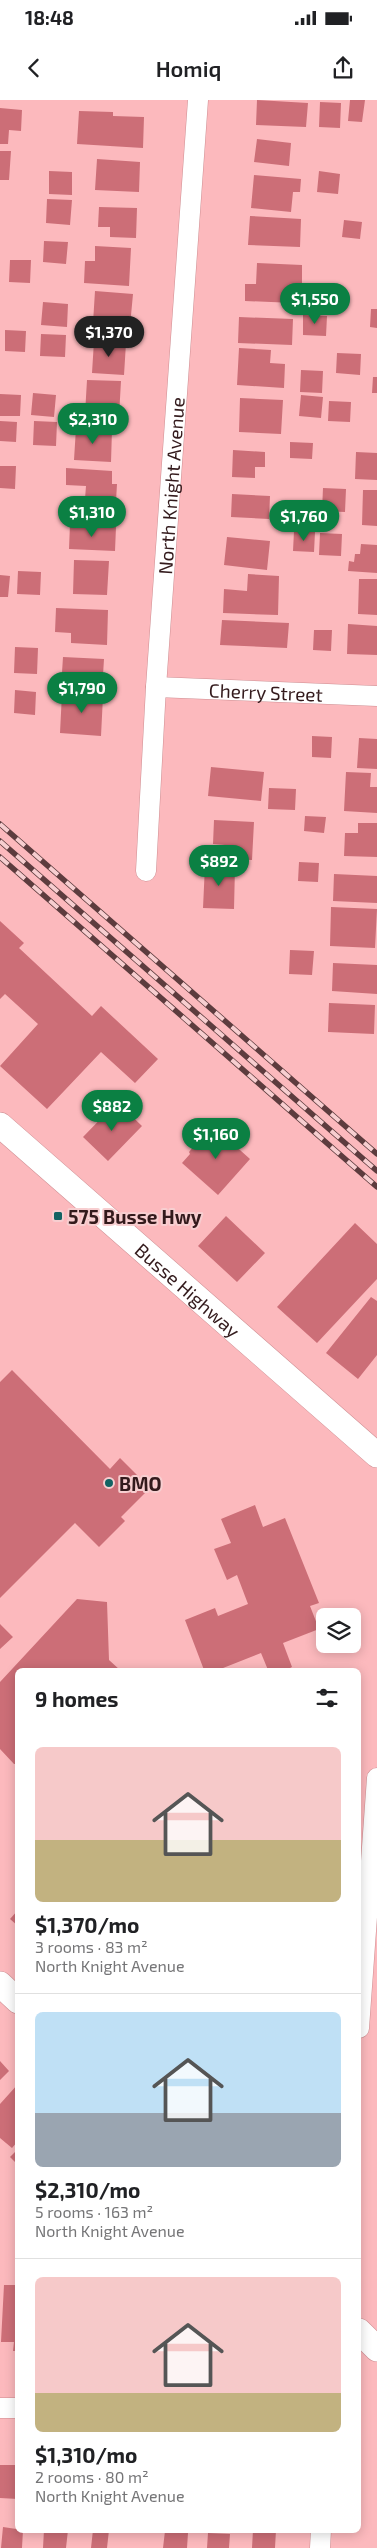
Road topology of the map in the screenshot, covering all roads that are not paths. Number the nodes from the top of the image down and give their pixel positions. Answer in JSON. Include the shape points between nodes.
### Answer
{"nodes":[{"id":1,"x":198,"y":100,"type":"edge"},
{"id":2,"x":156,"y":687,"type":"junction"},
{"id":3,"x":377,"y":696,"type":"edge"},
{"id":4,"x":146,"y":871,"type":"dead end"},
{"id":5,"x":0,"y":1124,"type":"edge"},
{"id":6,"x":377,"y":1455,"type":"edge"},
{"id":7,"x":377,"y":1778,"type":"edge"},
{"id":8,"x":0,"y":1984,"type":"edge"},
{"id":9,"x":15,"y":1997,"type":"edge"},
{"id":10,"x":361,"y":2000,"type":"edge"},
{"id":11,"x":361,"y":2333,"type":"edge"},
{"id":12,"x":377,"y":2349,"type":"edge"},
{"id":13,"x":0,"y":2408,"type":"edge"},
{"id":14,"x":15,"y":2408,"type":"edge"},
{"id":15,"x":321,"y":2533,"type":"edge"},
{"id":16,"x":320,"y":2548,"type":"edge"}],
"edges":[{"from":1,"to":2,"type":"street","name":"North Knight Avenue"},
{"from":2,"to":3,"type":"street","name":"Cherry Street"},
{"from":2,"to":4,"type":"street","name":"North Knight Avenue"},
{"from":5,"to":6,"type":"main road","name":"Busse Highway"},
{"from":7,"to":10,"type":"street"},
{"from":8,"to":9,"type":"main road"},
{"from":11,"to":12,"type":"main road"},
{"from":13,"to":14,"type":"street"},
{"from":15,"to":16,"type":"street"}]}
